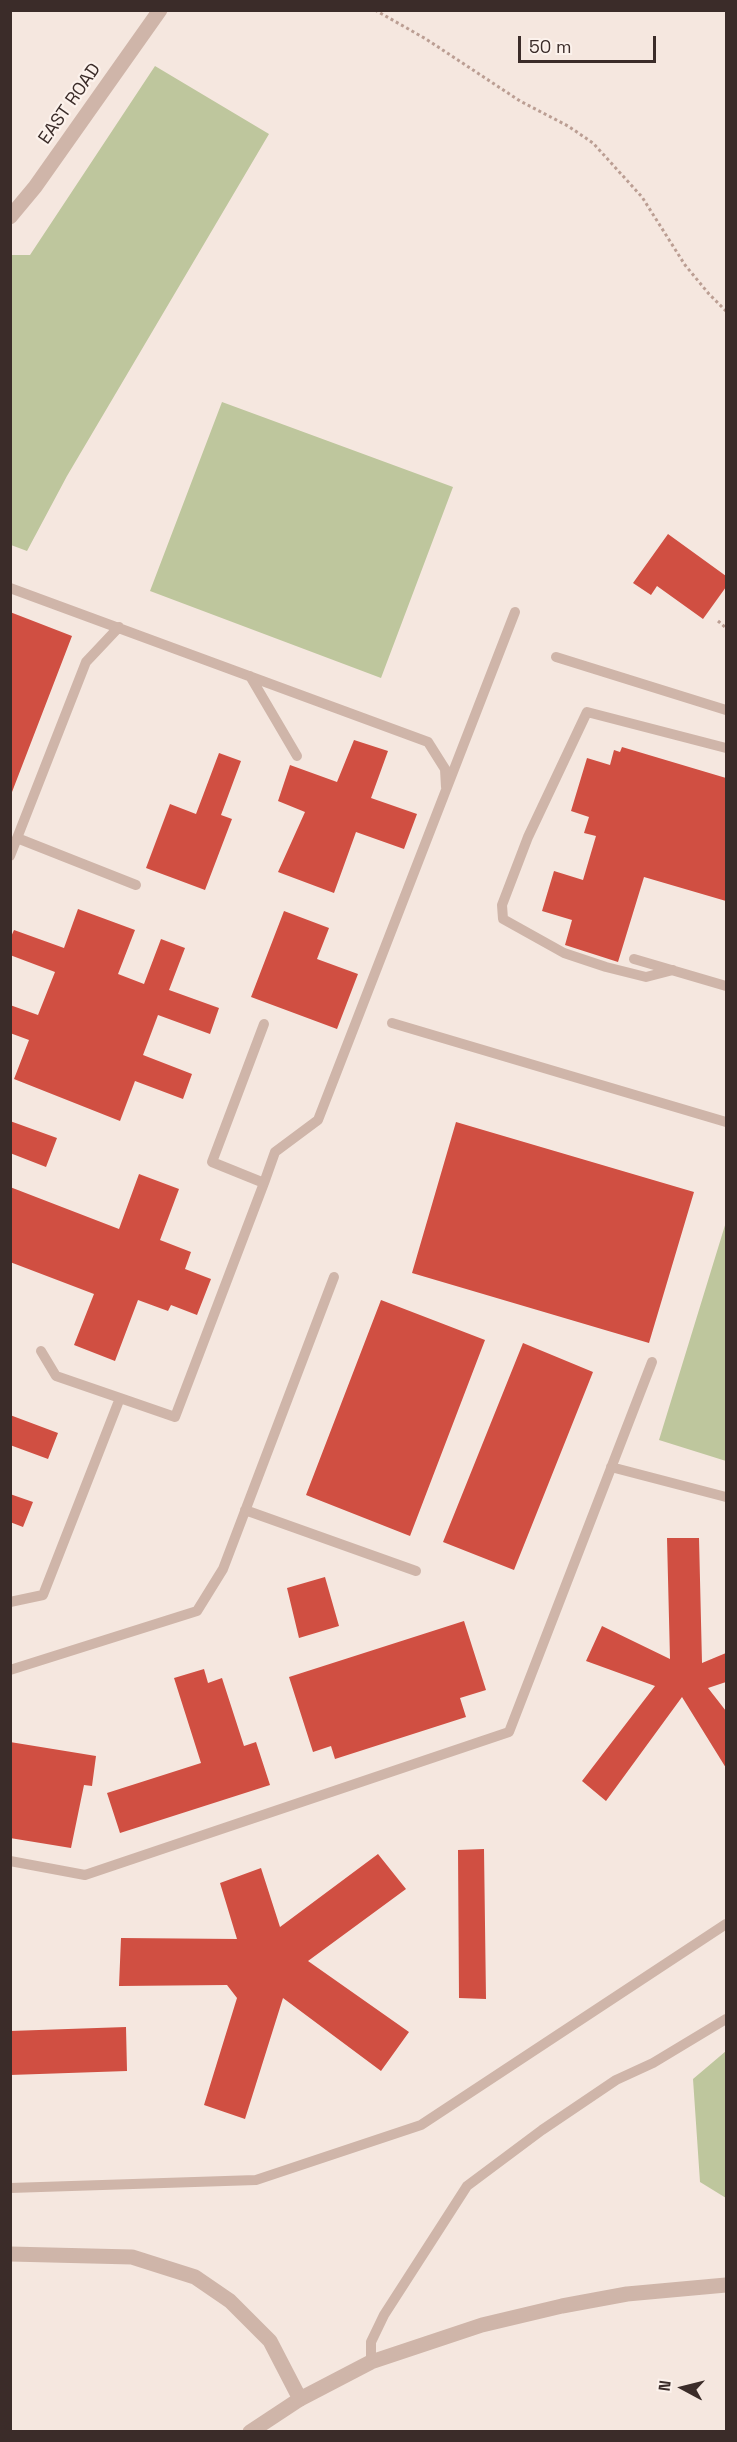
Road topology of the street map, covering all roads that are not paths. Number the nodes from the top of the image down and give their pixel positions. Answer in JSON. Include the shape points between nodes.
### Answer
{"nodes":[{"id":1,"x":160,"y":10,"type":"edge"},
{"id":2,"x":10,"y":218,"type":"edge"},
{"id":3,"x":10,"y":588,"type":"edge"},
{"id":4,"x":515,"y":612,"type":"dead end"},
{"id":5,"x":119,"y":627,"type":"junction"},
{"id":6,"x":556,"y":657,"type":"dead end"},
{"id":7,"x":250,"y":676,"type":"junction"},
{"id":8,"x":726,"y":710,"type":"edge"},
{"id":9,"x":726,"y":747,"type":"edge"},
{"id":10,"x":297,"y":756,"type":"dead end"},
{"id":11,"x":446,"y":790,"type":"junction"},
{"id":12,"x":17,"y":838,"type":"junction"},
{"id":13,"x":10,"y":856,"type":"edge"},
{"id":14,"x":136,"y":885,"type":"dead end"},
{"id":15,"x":634,"y":959,"type":"dead end"},
{"id":16,"x":673,"y":970,"type":"junction"},
{"id":17,"x":726,"y":986,"type":"edge"},
{"id":18,"x":392,"y":1023,"type":"dead end"},
{"id":19,"x":264,"y":1024,"type":"dead end"},
{"id":20,"x":726,"y":1122,"type":"edge"},
{"id":21,"x":264,"y":1183,"type":"junction"},
{"id":22,"x":334,"y":1277,"type":"dead end"},
{"id":23,"x":41,"y":1351,"type":"dead end"},
{"id":24,"x":652,"y":1362,"type":"dead end"},
{"id":25,"x":120,"y":1398,"type":"junction"},
{"id":26,"x":611,"y":1467,"type":"junction"},
{"id":27,"x":726,"y":1497,"type":"edge"},
{"id":28,"x":245,"y":1510,"type":"junction"},
{"id":29,"x":416,"y":1570,"type":"dead end"},
{"id":30,"x":10,"y":1602,"type":"edge"},
{"id":31,"x":10,"y":1670,"type":"edge"},
{"id":32,"x":10,"y":1861,"type":"edge"},
{"id":33,"x":726,"y":1924,"type":"edge"},
{"id":34,"x":726,"y":2019,"type":"edge"},
{"id":35,"x":10,"y":2188,"type":"edge"},
{"id":36,"x":10,"y":2254,"type":"edge"},
{"id":37,"x":726,"y":2285,"type":"edge"},
{"id":38,"x":371,"y":2362,"type":"junction"},
{"id":39,"x":300,"y":2399,"type":"junction"},
{"id":40,"x":250,"y":2432,"type":"edge"}],
"edges":[{"from":1,"to":2,"type":"street","name":"EAST ROAD"},
{"from":3,"to":5,"type":"lane"},
{"from":4,"to":11,"type":"lane"},
{"from":5,"to":7,"type":"lane"},
{"from":5,"to":12,"type":"lane","via":[[86,662]]},
{"from":6,"to":8,"type":"lane"},
{"from":7,"to":10,"type":"lane"},
{"from":7,"to":11,"type":"lane","via":[[428,742],[444,769]]},
{"from":9,"to":16,"type":"lane","via":[[587,712],[528,837],[502,904],[503,919],[564,953],[646,977]]},
{"from":11,"to":21,"type":"lane","via":[[318,1120],[275,1152]]},
{"from":12,"to":13,"type":"lane"},
{"from":12,"to":14,"type":"lane"},
{"from":15,"to":16,"type":"lane"},
{"from":16,"to":17,"type":"lane"},
{"from":18,"to":20,"type":"lane"},
{"from":19,"to":21,"type":"lane","via":[[212,1162]]},
{"from":21,"to":25,"type":"lane","via":[[176,1417]]},
{"from":22,"to":28,"type":"lane"},
{"from":23,"to":25,"type":"lane","via":[[56,1376]]},
{"from":24,"to":26,"type":"lane"},
{"from":25,"to":30,"type":"lane","via":[[43,1594]]},
{"from":26,"to":27,"type":"lane"},
{"from":26,"to":32,"type":"lane","via":[[508,1732],[85,1875]]},
{"from":28,"to":29,"type":"lane"},
{"from":28,"to":31,"type":"lane","via":[[223,1569],[197,1611]]},
{"from":33,"to":35,"type":"lane","via":[[421,2125],[256,2180]]},
{"from":34,"to":38,"type":"lane","via":[[616,2080],[467,2186],[384,2315],[371,2342]]},
{"from":36,"to":39,"type":"street","via":[[132,2258],[195,2277],[230,2301],[270,2341]]},
{"from":37,"to":38,"type":"street","via":[[627,2294],[562,2306],[482,2325]]},
{"from":38,"to":39,"type":"street"},
{"from":39,"to":40,"type":"street"}]}
